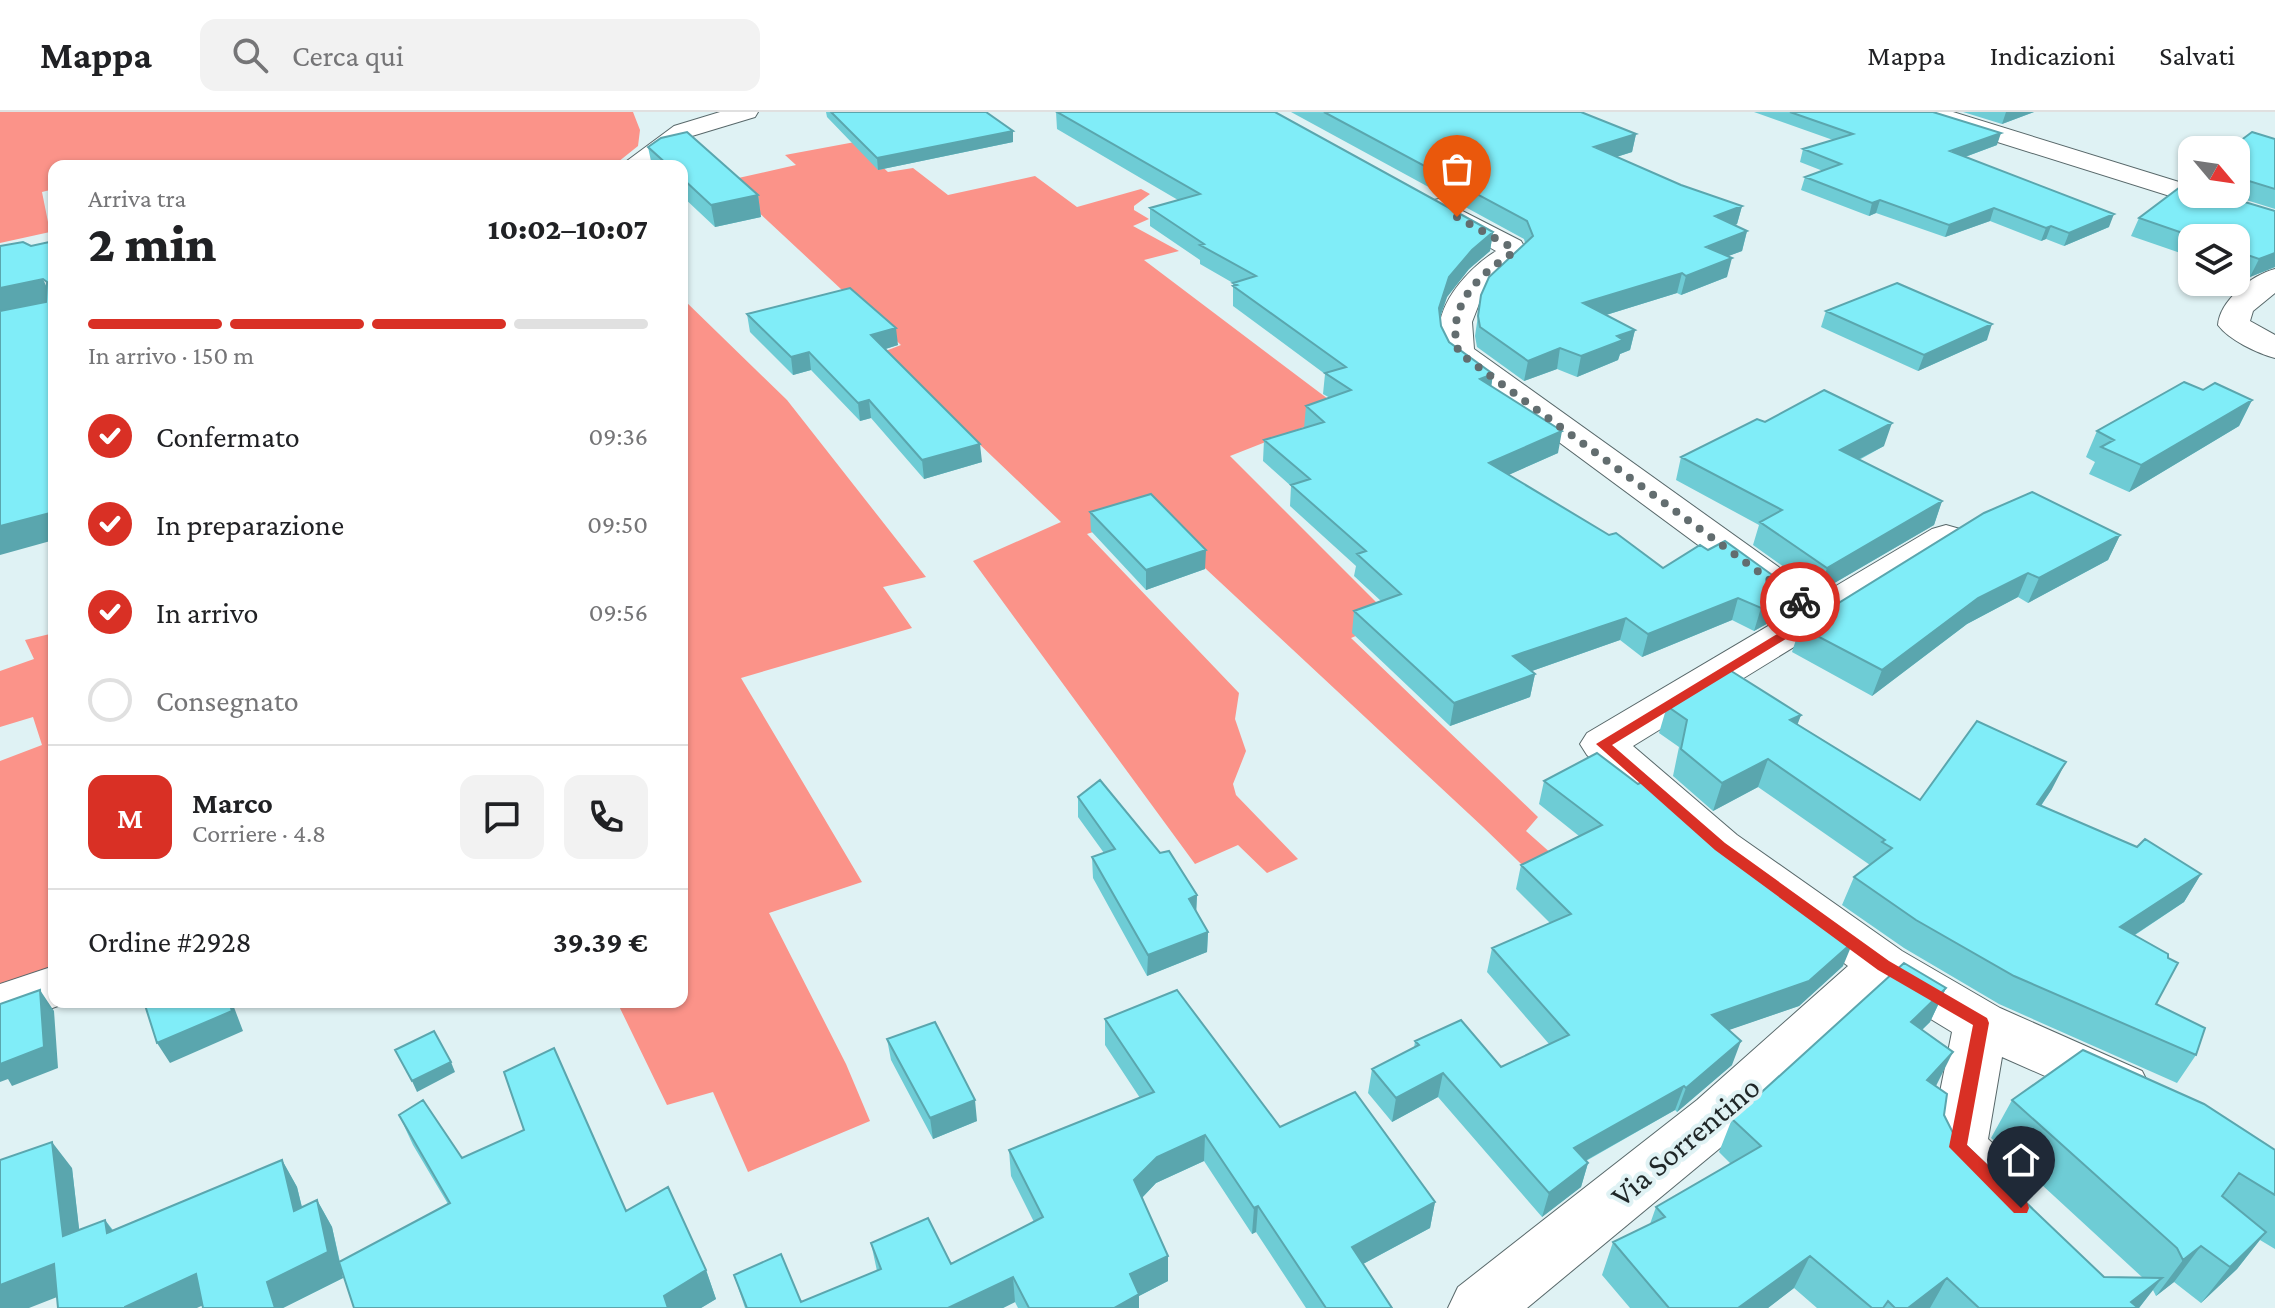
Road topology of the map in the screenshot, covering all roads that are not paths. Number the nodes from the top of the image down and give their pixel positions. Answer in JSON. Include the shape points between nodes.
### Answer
{"nodes":[{"id":1,"x":746,"y":112,"type":"edge"},
{"id":2,"x":1927,"y":112,"type":"edge"},
{"id":3,"x":706,"y":117,"type":"edge"},
{"id":4,"x":642,"y":160,"type":"edge"},
{"id":5,"x":1416,"y":194,"type":"edge"},
{"id":6,"x":2275,"y":221,"type":"edge"},
{"id":7,"x":2275,"y":278,"type":"edge"},
{"id":8,"x":2275,"y":348,"type":"edge"},
{"id":9,"x":1955,"y":532,"type":"edge"},
{"id":10,"x":1818,"y":614,"type":"junction"},
{"id":11,"x":1884,"y":965,"type":"junction"},
{"id":12,"x":48,"y":988,"type":"edge"},
{"id":13,"x":0,"y":1006,"type":"edge"},
{"id":14,"x":1981,"y":1023,"type":"junction"},
{"id":15,"x":2163,"y":1106,"type":"edge"},
{"id":16,"x":2036,"y":1222,"type":"edge"},
{"id":17,"x":1480,"y":1308,"type":"edge"}],
"edges":[{"from":1,"to":3,"type":"street"},
{"from":2,"to":6,"type":"street"},
{"from":3,"to":4,"type":"street"},
{"from":5,"to":10,"type":"street","via":[[1511,247],[1513,253],[1474,284],[1459,304],[1459,353]]},
{"from":7,"to":8,"type":"street","via":[[2233,318],[2245,334]]},
{"from":9,"to":10,"type":"street"},
{"from":10,"to":11,"type":"street","via":[[1603,744],[1720,847]]},
{"from":11,"to":14,"type":"street"},
{"from":11,"to":17,"type":"street","name":"Via Sorrentino","via":[[1717,1117]]},
{"from":12,"to":13,"type":"street"},
{"from":14,"to":15,"type":"street"},
{"from":14,"to":16,"type":"street","via":[[1958,1147]]}]}
